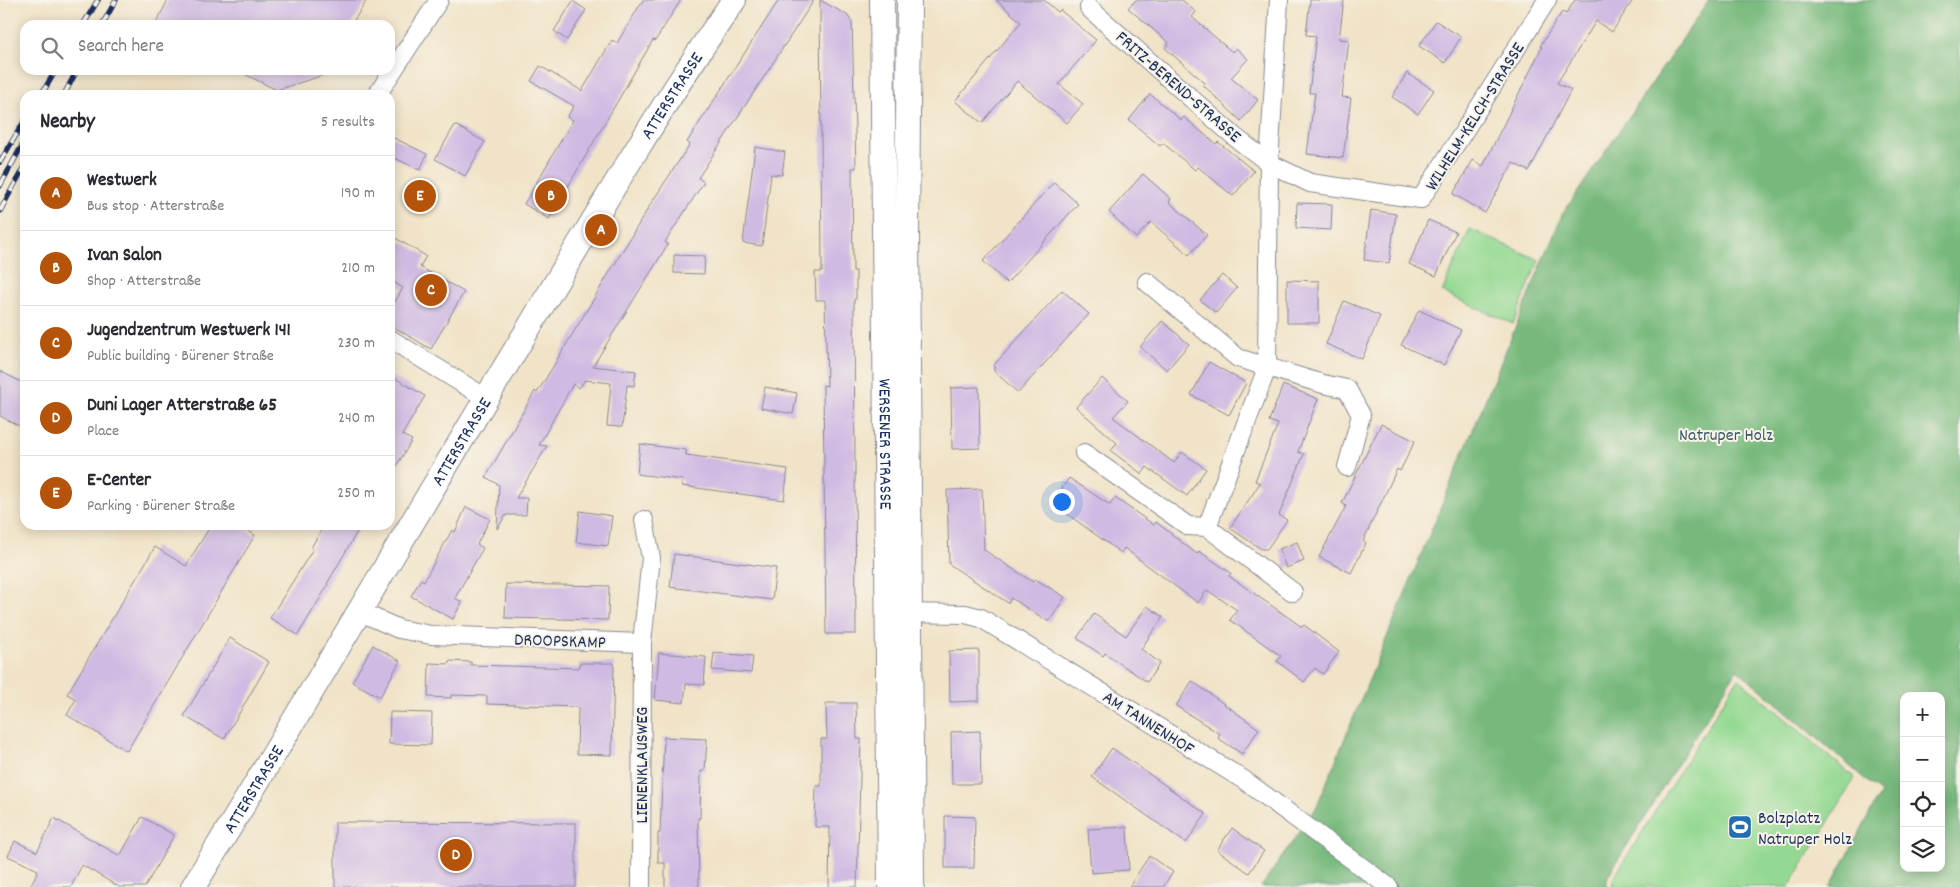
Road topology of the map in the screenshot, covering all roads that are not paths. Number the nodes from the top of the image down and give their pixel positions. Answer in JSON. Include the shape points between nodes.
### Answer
{"nodes":[{"id":1,"x":439,"y":0,"type":"edge"},
{"id":2,"x":734,"y":0,"type":"edge"},
{"id":3,"x":882,"y":0,"type":"edge"},
{"id":4,"x":909,"y":0,"type":"edge"},
{"id":5,"x":1279,"y":0,"type":"edge"},
{"id":6,"x":1547,"y":0,"type":"edge"},
{"id":7,"x":1089,"y":8,"type":"dead end"},
{"id":8,"x":395,"y":69,"type":"edge"},
{"id":9,"x":391,"y":75,"type":"edge"},
{"id":10,"x":381,"y":90,"type":"edge"},
{"id":11,"x":1269,"y":164,"type":"junction"},
{"id":12,"x":1147,"y":282,"type":"dead end"},
{"id":13,"x":395,"y":342,"type":"edge"},
{"id":14,"x":1267,"y":368,"type":"junction"},
{"id":15,"x":486,"y":398,"type":"junction"},
{"id":16,"x":1084,"y":454,"type":"dead end"},
{"id":17,"x":1347,"y":467,"type":"dead end"},
{"id":18,"x":644,"y":520,"type":"dead end"},
{"id":19,"x":1207,"y":527,"type":"junction"},
{"id":20,"x":1293,"y":592,"type":"dead end"},
{"id":21,"x":358,"y":611,"type":"junction"},
{"id":22,"x":899,"y":613,"type":"junction"},
{"id":23,"x":642,"y":643,"type":"junction"},
{"id":24,"x":193,"y":887,"type":"edge"},
{"id":25,"x":640,"y":887,"type":"edge"},
{"id":26,"x":890,"y":887,"type":"edge"},
{"id":27,"x":912,"y":887,"type":"edge"},
{"id":28,"x":1389,"y":887,"type":"edge"}],
"edges":[{"from":1,"to":8,"type":"street"},
{"from":2,"to":15,"type":"main road","name":"ATTERSTRASSE","via":[[680,79]]},
{"from":3,"to":22,"type":"main road","name":"WERSENER STRASSE"},
{"from":4,"to":22,"type":"main road","name":"WERSENER STRASSE"},
{"from":5,"to":11,"type":"street","name":"FRITZ-BEREND-STRASSE"},
{"from":6,"to":11,"type":"street","name":"WILHELM-KELCH-STRASSE","via":[[1421,200],[1310,183]]},
{"from":7,"to":11,"type":"street","name":"FRITZ-BEREND-STRASSE"},
{"from":9,"to":10,"type":"street"},
{"from":11,"to":14,"type":"street","name":"FRITZ-BEREND-STRASSE"},
{"from":12,"to":14,"type":"street","via":[[1238,358]]},
{"from":13,"to":15,"type":"street"},
{"from":14,"to":17,"type":"street","via":[[1347,388],[1361,415]]},
{"from":14,"to":19,"type":"street","name":"FRITZ-BEREND-STRASSE"},
{"from":15,"to":21,"type":"main road","name":"ATTERSTRASSE"},
{"from":16,"to":19,"type":"street","via":[[1188,526]]},
{"from":18,"to":23,"type":"street","via":[[651,558]]},
{"from":19,"to":20,"type":"street"},
{"from":21,"to":23,"type":"street","name":"DROOPSKAMP","via":[[399,629],[431,635]]},
{"from":21,"to":24,"type":"main road","name":"ATTERSTRASSE"},
{"from":22,"to":26,"type":"main road","name":"WERSENER STRASSE"},
{"from":22,"to":27,"type":"main road","name":"WERSENER STRASSE"},
{"from":22,"to":28,"type":"street","name":"AM TANNENHOF","via":[[965,614],[981,618],[1244,780]]},
{"from":23,"to":25,"type":"street","name":"LIENENKLAUSWEG"}]}
